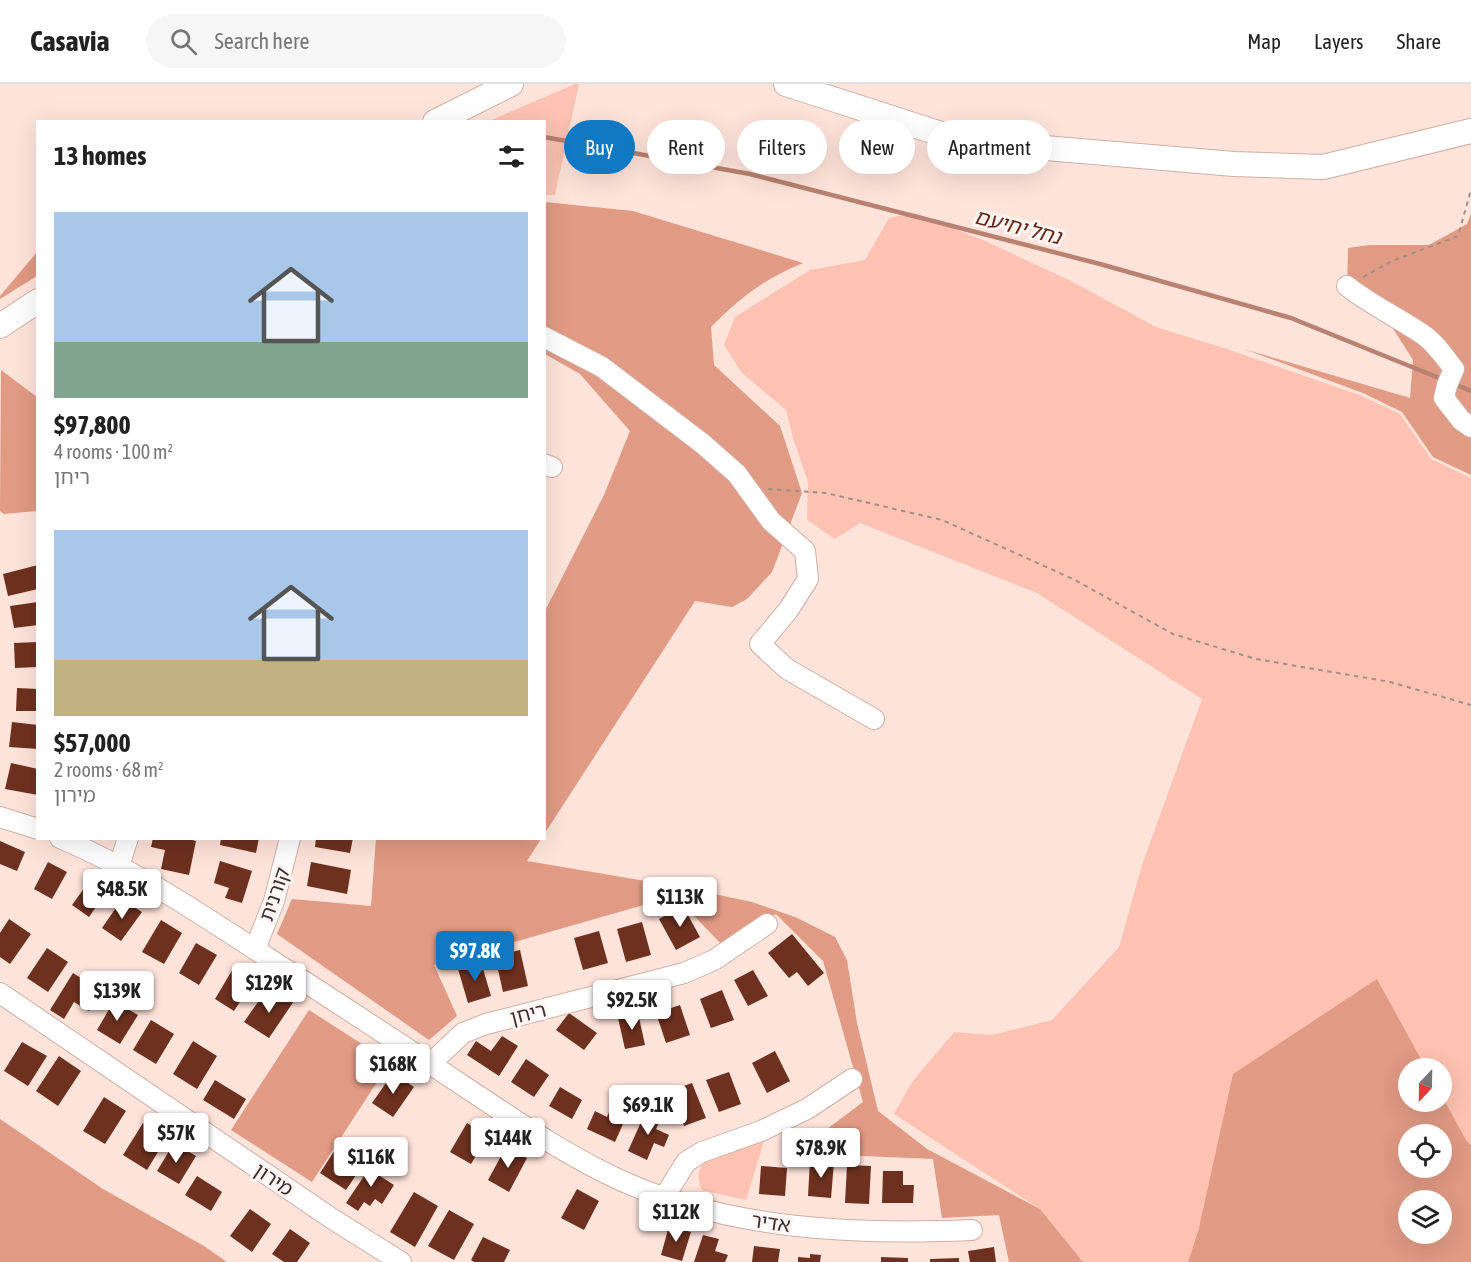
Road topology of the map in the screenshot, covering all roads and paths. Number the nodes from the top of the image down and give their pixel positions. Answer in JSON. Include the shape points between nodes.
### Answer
{"nodes":[{"id":1,"x":511,"y":84,"type":"edge"},
{"id":2,"x":786,"y":84,"type":"edge"},
{"id":3,"x":439,"y":120,"type":"edge"},
{"id":4,"x":1471,"y":131,"type":"edge"},
{"id":5,"x":1471,"y":190,"type":"edge"},
{"id":6,"x":1347,"y":286,"type":"joint"},
{"id":7,"x":36,"y":302,"type":"edge"},
{"id":8,"x":0,"y":326,"type":"edge"},
{"id":9,"x":546,"y":338,"type":"edge"},
{"id":10,"x":1471,"y":427,"type":"edge"},
{"id":11,"x":747,"y":487,"type":"junction"},
{"id":12,"x":1471,"y":705,"type":"edge"},
{"id":13,"x":874,"y":719,"type":"dead end"},
{"id":14,"x":0,"y":817,"type":"edge"},
{"id":15,"x":36,"y":828,"type":"edge"},
{"id":16,"x":64,"y":840,"type":"edge"},
{"id":17,"x":127,"y":840,"type":"edge"},
{"id":18,"x":289,"y":840,"type":"edge"},
{"id":19,"x":119,"y":866,"type":"junction"},
{"id":20,"x":767,"y":924,"type":"dead end"},
{"id":21,"x":255,"y":949,"type":"junction"},
{"id":22,"x":0,"y":993,"type":"edge"},
{"id":23,"x":430,"y":1064,"type":"junction"},
{"id":24,"x":852,"y":1079,"type":"dead end"},
{"id":25,"x":665,"y":1196,"type":"junction"},
{"id":26,"x":972,"y":1230,"type":"dead end"},
{"id":27,"x":401,"y":1262,"type":"edge"}],
"edges":[{"from":1,"to":3,"type":"main road"},
{"from":2,"to":4,"type":"main road","via":[[963,141],[1234,164],[1323,166]]},
{"from":5,"to":6,"type":"path","via":[[1458,236],[1392,261]]},
{"from":6,"to":10,"type":"street","via":[[1424,335],[1454,369],[1444,398]]},
{"from":7,"to":8,"type":"main road"},
{"from":9,"to":11,"type":"street","via":[[602,366],[703,444]]},
{"from":11,"to":12,"type":"path","via":[[826,493],[942,520],[1073,579],[1173,634],[1256,659],[1389,682]]},
{"from":11,"to":13,"type":"street","via":[[771,522],[805,551],[808,579],[760,644],[787,669]]},
{"from":14,"to":15,"type":"street"},
{"from":16,"to":19,"type":"street","name":"אדיר"},
{"from":17,"to":19,"type":"street"},
{"from":18,"to":21,"type":"street","name":"קורנית","via":[[274,901]]},
{"from":19,"to":21,"type":"street","name":"אדיר"},
{"from":20,"to":23,"type":"street","name":"ריחן","via":[[714,960],[684,973],[463,1033]]},
{"from":21,"to":23,"type":"street","name":"אדיר"},
{"from":22,"to":27,"type":"street","name":"מירון"},
{"from":23,"to":25,"type":"street","name":"אדיר","via":[[557,1148],[622,1181]]},
{"from":24,"to":25,"type":"street","via":[[807,1109],[686,1162]]},
{"from":25,"to":26,"type":"street","name":"אדיר","via":[[772,1224],[903,1233]]}]}
